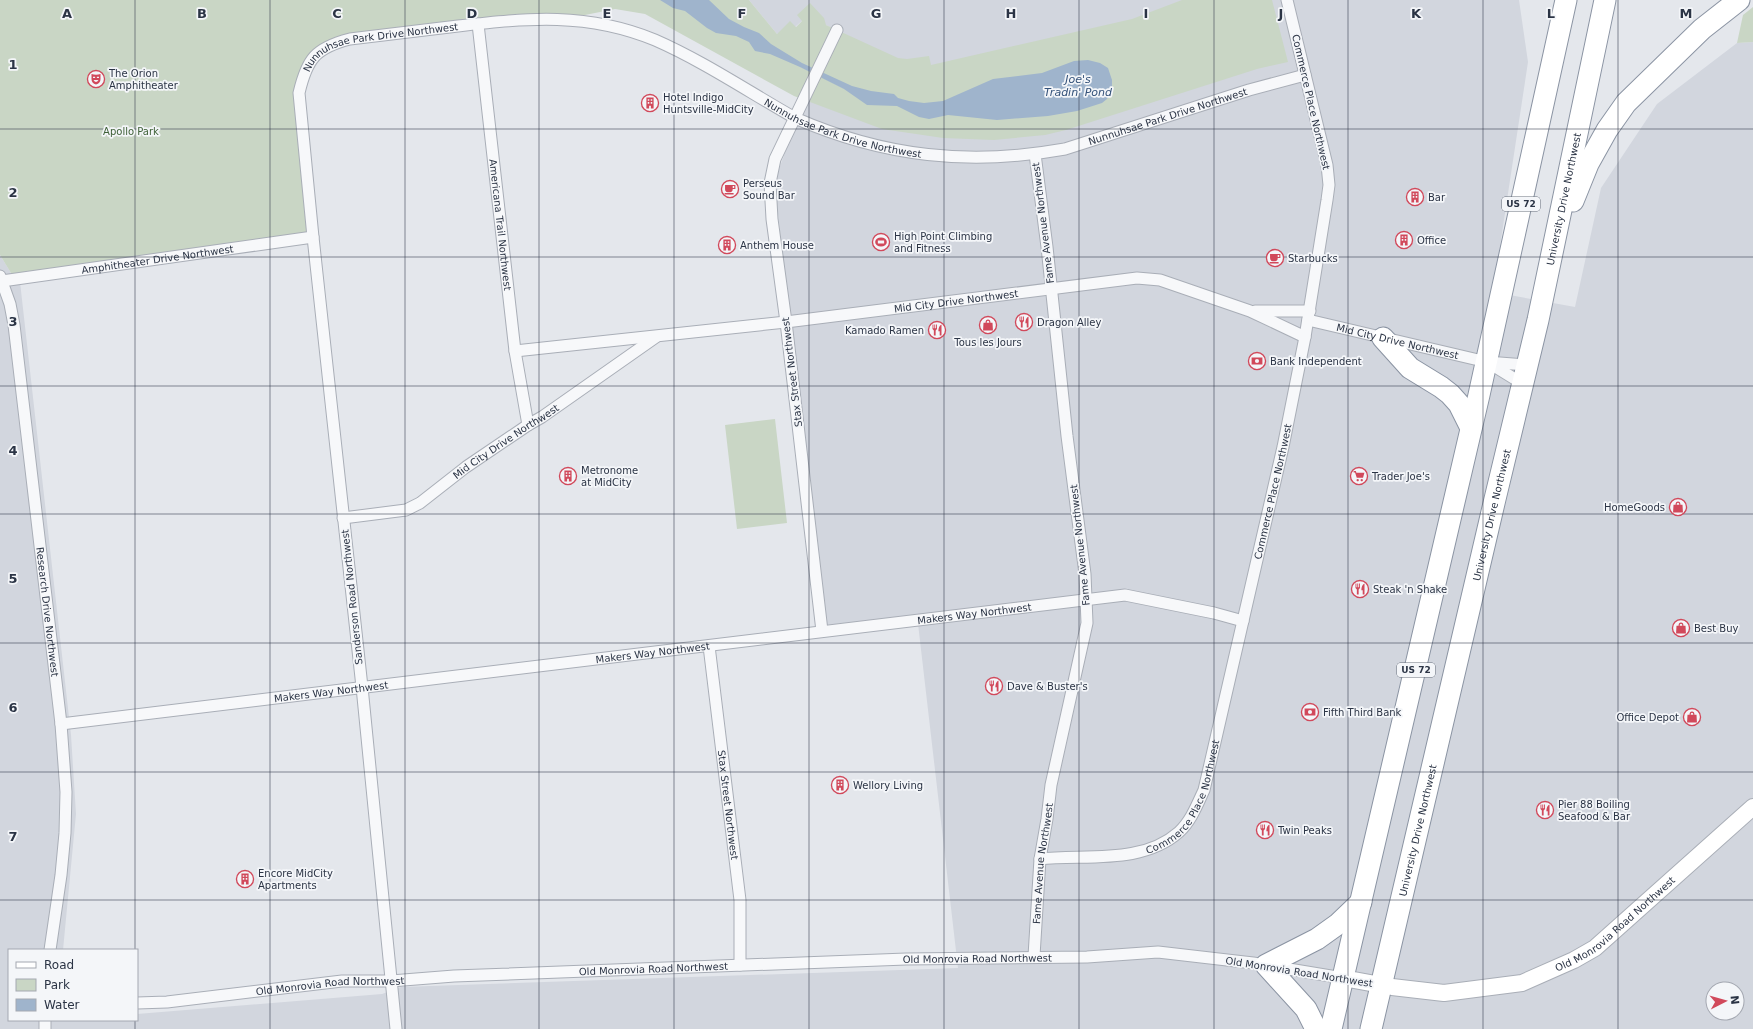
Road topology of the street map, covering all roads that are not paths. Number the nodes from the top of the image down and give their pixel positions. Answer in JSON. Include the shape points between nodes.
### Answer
{"nodes":[{"id":1,"x":1287,"y":0,"type":"edge"},
{"id":2,"x":1551,"y":0,"type":"edge"},
{"id":3,"x":1566,"y":0,"type":"edge"},
{"id":4,"x":1605,"y":0,"type":"edge"},
{"id":5,"x":1739,"y":0,"type":"edge"},
{"id":6,"x":478,"y":24,"type":"junction"},
{"id":7,"x":837,"y":30,"type":"dead end"},
{"id":8,"x":1554,"y":47,"type":"junction"},
{"id":9,"x":1305,"y":75,"type":"junction"},
{"id":10,"x":795,"y":118,"type":"junction"},
{"id":11,"x":1035,"y":154,"type":"junction"},
{"id":12,"x":313,"y":237,"type":"junction"},
{"id":13,"x":1552,"y":251,"type":"junction"},
{"id":14,"x":1,"y":279,"type":"edge"},
{"id":15,"x":1050,"y":289,"type":"junction"},
{"id":16,"x":1250,"y":311,"type":"junction"},
{"id":17,"x":1309,"y":316,"type":"junction"},
{"id":18,"x":786,"y":322,"type":"junction"},
{"id":19,"x":657,"y":336,"type":"junction"},
{"id":20,"x":1305,"y":337,"type":"junction"},
{"id":21,"x":1383,"y":338,"type":"junction"},
{"id":22,"x":515,"y":351,"type":"junction"},
{"id":23,"x":1487,"y":362,"type":"junction"},
{"id":24,"x":1525,"y":375,"type":"junction"},
{"id":25,"x":528,"y":425,"type":"junction"},
{"id":26,"x":1471,"y":428,"type":"junction"},
{"id":27,"x":343,"y":518,"type":"junction"},
{"id":28,"x":1086,"y":600,"type":"junction"},
{"id":29,"x":1243,"y":622,"type":"junction"},
{"id":30,"x":822,"y":631,"type":"junction"},
{"id":31,"x":709,"y":646,"type":"junction"},
{"id":32,"x":362,"y":687,"type":"junction"},
{"id":33,"x":61,"y":724,"type":"junction"},
{"id":34,"x":1753,"y":806,"type":"edge"},
{"id":35,"x":1040,"y":859,"type":"junction"},
{"id":36,"x":1361,"y":902,"type":"junction"},
{"id":37,"x":50,"y":949,"type":"edge"},
{"id":38,"x":1034,"y":956,"type":"junction"},
{"id":39,"x":740,"y":966,"type":"junction"},
{"id":40,"x":1266,"y":966,"type":"junction"},
{"id":41,"x":1343,"y":978,"type":"junction"},
{"id":42,"x":391,"y":981,"type":"junction"},
{"id":43,"x":1382,"y":985,"type":"junction"},
{"id":44,"x":138,"y":1002,"type":"edge"},
{"id":45,"x":396,"y":1029,"type":"edge"},
{"id":46,"x":1316,"y":1029,"type":"edge"},
{"id":47,"x":1331,"y":1029,"type":"edge"},
{"id":48,"x":1371,"y":1029,"type":"edge"}],
"edges":[{"from":1,"to":9,"type":"street","name":"Commerce Place Northwest"},
{"from":2,"to":8,"type":"highway"},
{"from":3,"to":8,"type":"highway","number":"US 72"},
{"from":4,"to":13,"type":"highway","name":"University Drive Northwest"},
{"from":5,"to":13,"type":"highway","via":[[1702,29],[1626,103],[1588,164]]},
{"from":6,"to":10,"type":"street","name":"Nunnuhsae Park Drive Northwest","via":[[520,19],[564,19],[588,21],[631,32],[683,54]]},
{"from":6,"to":12,"type":"street","name":"Nunnuhsae Park Drive Northwest","via":[[350,39],[331,44],[314,55],[303,74],[299,93]]},
{"from":6,"to":22,"type":"street","name":"Americana Trail Northwest"},
{"from":7,"to":10,"type":"street","name":"Stax Street Northwest"},
{"from":8,"to":23,"type":"highway","number":"US 72"},
{"from":9,"to":11,"type":"street","name":"Nunnuhsae Park Drive Northwest","via":[[1249,90],[1096,140]]},
{"from":9,"to":17,"type":"street","name":"Commerce Place Northwest","via":[[1329,176]]},
{"from":10,"to":11,"type":"street","name":"Nunnuhsae Park Drive Northwest","via":[[850,138],[910,153],[941,157]]},
{"from":10,"to":18,"type":"street","name":"Stax Street Northwest","via":[[775,159],[770,183],[772,219]]},
{"from":11,"to":15,"type":"street","name":"Fame Avenue Northwest"},
{"from":12,"to":14,"type":"street","name":"Amphitheater Drive Northwest"},
{"from":12,"to":27,"type":"street","name":"Sanderson Road Northwest"},
{"from":13,"to":24,"type":"highway","name":"University Drive Northwest"},
{"from":14,"to":33,"type":"street","name":"Research Drive Northwest","via":[[14,325]]},
{"from":15,"to":16,"type":"street","name":"Mid City Drive Northwest","via":[[1148,278]]},
{"from":15,"to":18,"type":"street","name":"Mid City Drive Northwest"},
{"from":15,"to":28,"type":"street","name":"Fame Avenue Northwest"},
{"from":16,"to":17,"type":"street","name":"Mid City Drive Northwest"},
{"from":16,"to":20,"type":"street","name":"Mid City Drive Northwest"},
{"from":17,"to":20,"type":"street","name":"Commerce Place Northwest"},
{"from":17,"to":21,"type":"street","name":"Mid City Drive Northwest"},
{"from":18,"to":19,"type":"street","name":"Mid City Drive Northwest"},
{"from":18,"to":30,"type":"street","name":"Stax Street Northwest"},
{"from":19,"to":22,"type":"street","name":"Mid City Drive Northwest"},
{"from":19,"to":25,"type":"street","name":"Mid City Drive Northwest"},
{"from":20,"to":29,"type":"street","name":"Commerce Place Northwest"},
{"from":21,"to":23,"type":"street","name":"Mid City Drive Northwest"},
{"from":21,"to":26,"type":"highway","via":[[1410,368],[1450,394],[1459,404]]},
{"from":22,"to":25,"type":"street","name":"Americana Trail Northwest"},
{"from":23,"to":24,"type":"street"},
{"from":23,"to":24,"type":"street"},
{"from":23,"to":26,"type":"highway","number":"US 72"},
{"from":24,"to":43,"type":"highway","name":"University Drive Northwest"},
{"from":25,"to":27,"type":"street","name":"Mid City Drive Northwest","via":[[466,467],[420,503],[406,510]]},
{"from":26,"to":36,"type":"highway","number":"US 72"},
{"from":27,"to":32,"type":"street","name":"Sanderson Road Northwest"},
{"from":28,"to":29,"type":"street","name":"Makers Way Northwest","via":[[1125,595],[1214,613]]},
{"from":28,"to":30,"type":"street","name":"Makers Way Northwest"},
{"from":28,"to":35,"type":"street","name":"Fame Avenue Northwest","via":[[1087,623],[1051,785],[1048,820]]},
{"from":29,"to":35,"type":"street","name":"Commerce Place Northwest","via":[[1204,790],[1194,812],[1179,832],[1155,848],[1128,855]]},
{"from":30,"to":31,"type":"street","name":"Makers Way Northwest"},
{"from":31,"to":32,"type":"street","name":"Makers Way Northwest"},
{"from":31,"to":39,"type":"street","name":"Stax Street Northwest","via":[[740,900]]},
{"from":32,"to":33,"type":"street","name":"Makers Way Northwest"},
{"from":32,"to":42,"type":"street","name":"Sanderson Road Northwest"},
{"from":33,"to":37,"type":"street","name":"Research Drive Northwest","via":[[66,792],[65,833]]},
{"from":34,"to":43,"type":"street","name":"Old Monrovia Road Northwest","via":[[1595,948],[1574,960],[1522,983],[1444,993]]},
{"from":35,"to":38,"type":"street","name":"Fame Avenue Northwest"},
{"from":36,"to":40,"type":"highway","via":[[1318,939]]},
{"from":36,"to":41,"type":"highway","number":"US 72"},
{"from":38,"to":39,"type":"street","name":"Old Monrovia Road Northwest"},
{"from":38,"to":40,"type":"street","name":"Old Monrovia Road Northwest","via":[[1087,957],[1158,952]]},
{"from":39,"to":42,"type":"street","name":"Old Monrovia Road Northwest","via":[[454,976]]},
{"from":40,"to":41,"type":"street","name":"Old Monrovia Road Northwest"},
{"from":40,"to":46,"type":"highway","via":[[1306,1009]]},
{"from":41,"to":43,"type":"street","name":"Old Monrovia Road Northwest"},
{"from":41,"to":47,"type":"highway","number":"US 72"},
{"from":42,"to":44,"type":"street","name":"Old Monrovia Road Northwest","via":[[342,981],[167,1002]]},
{"from":42,"to":45,"type":"street","name":"Sanderson Road Northwest"},
{"from":43,"to":48,"type":"highway","name":"University Drive Northwest"}]}
